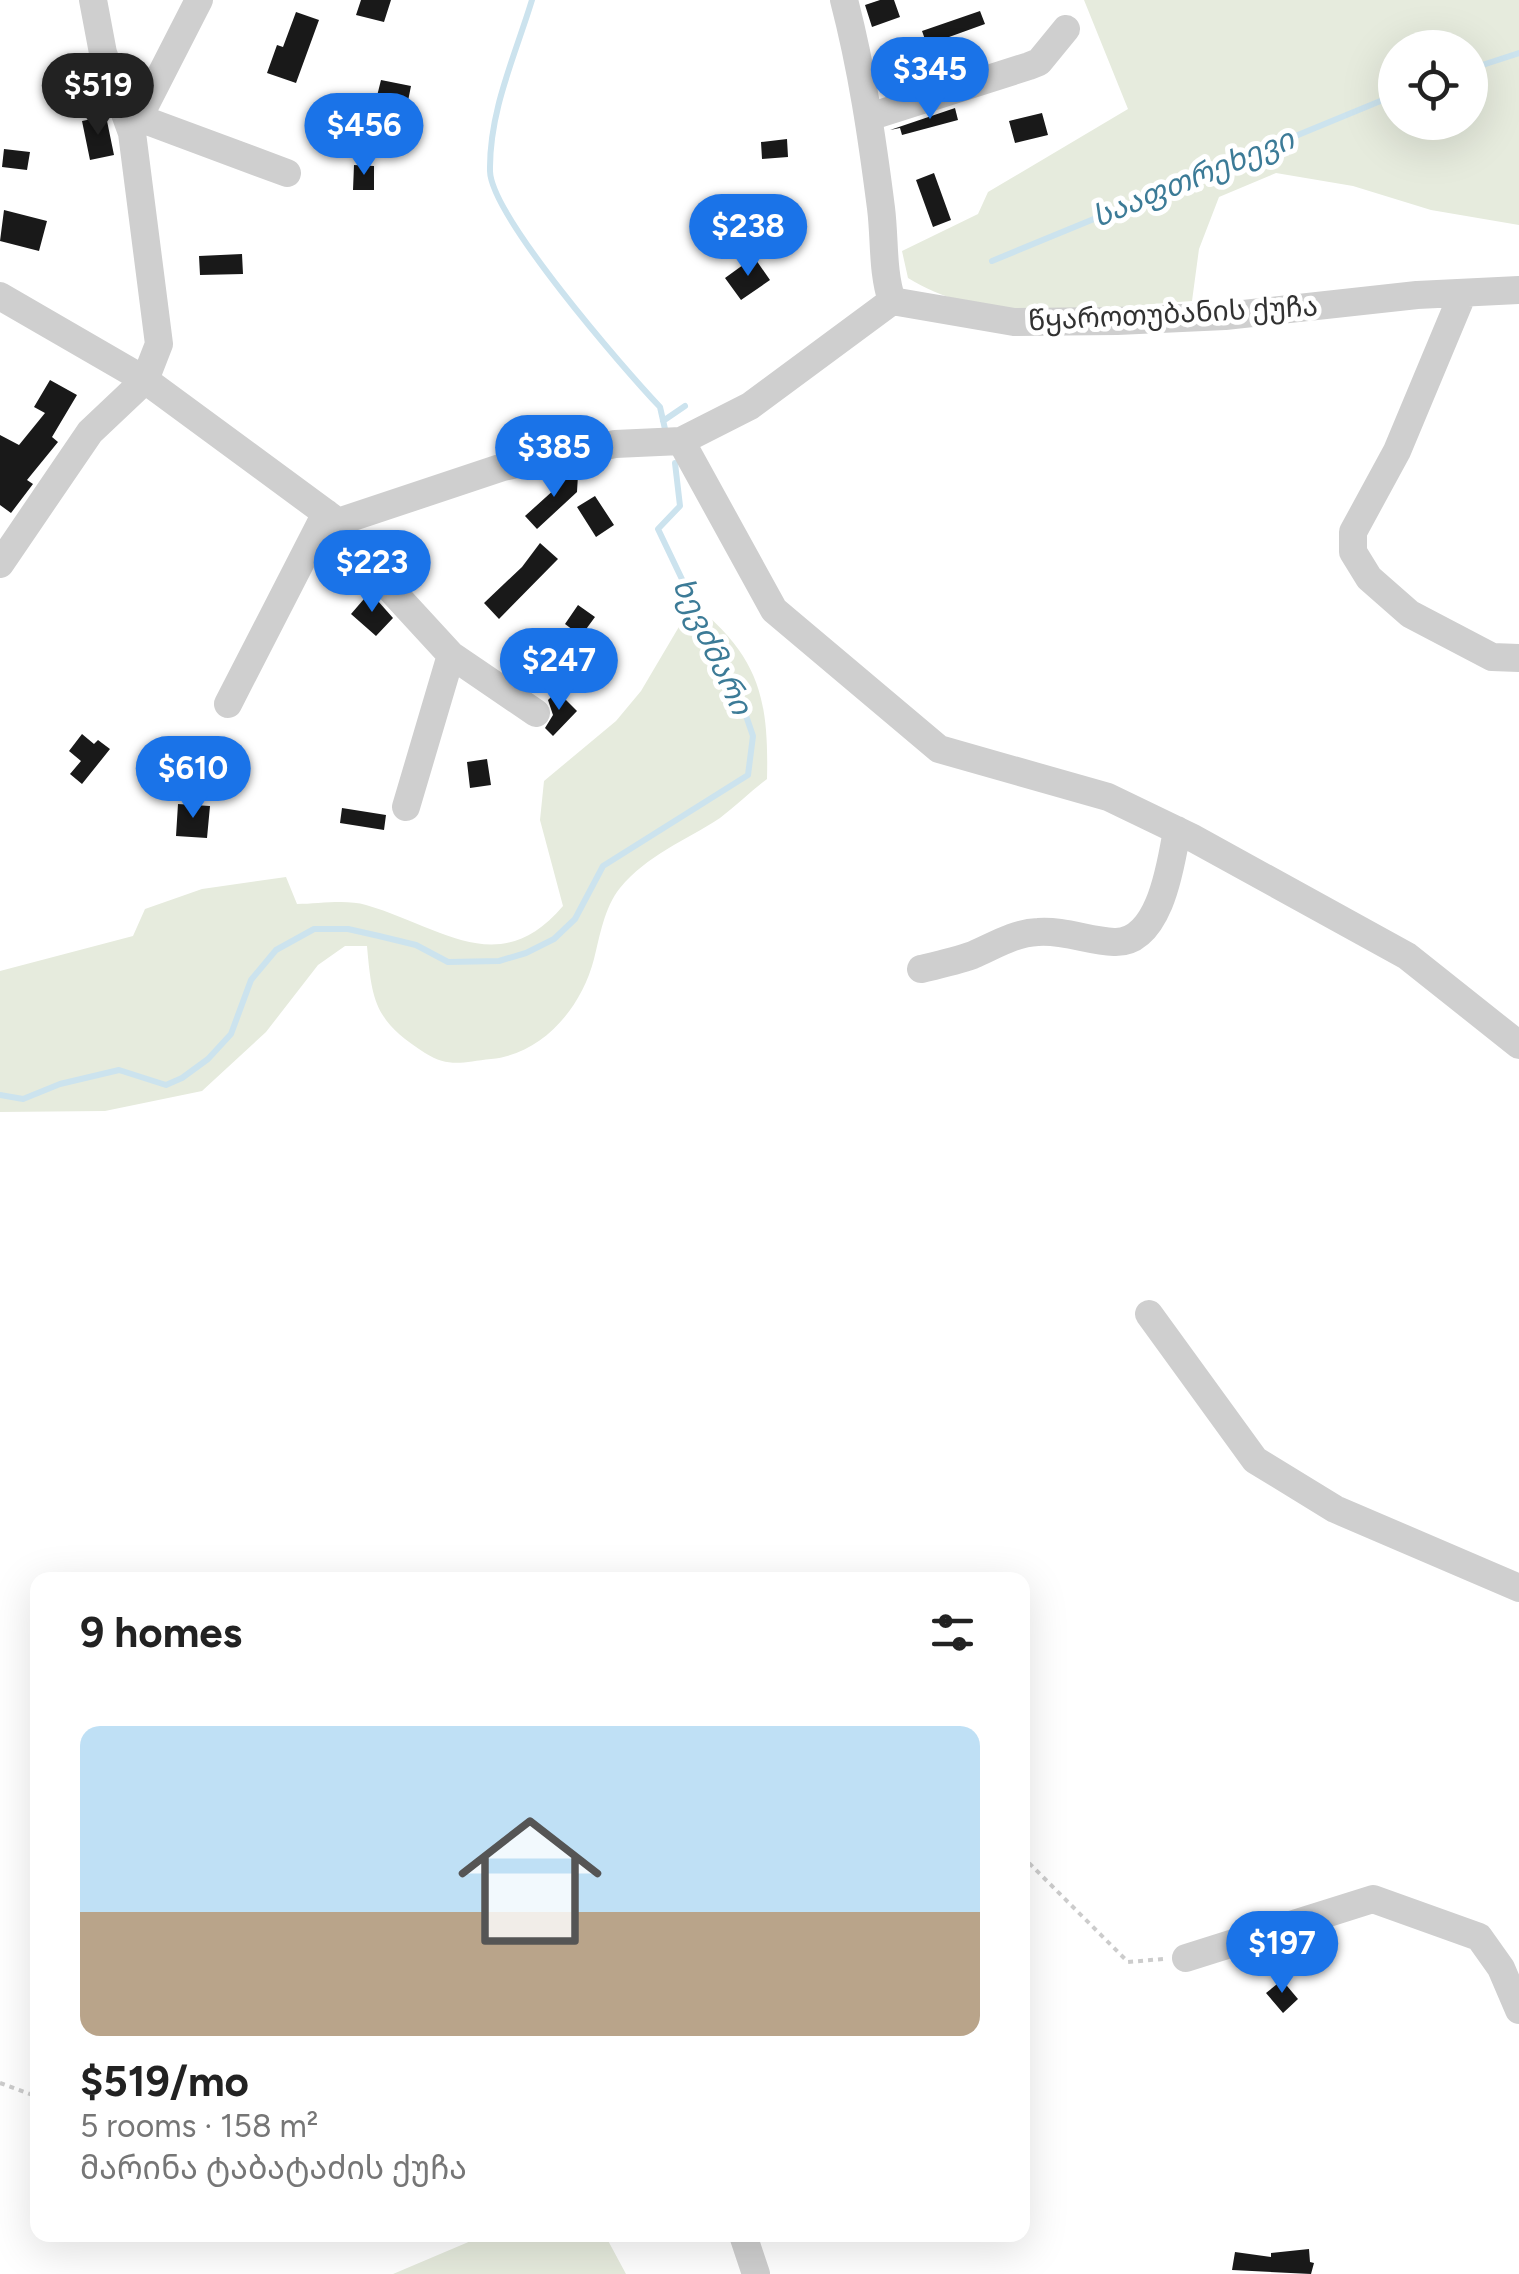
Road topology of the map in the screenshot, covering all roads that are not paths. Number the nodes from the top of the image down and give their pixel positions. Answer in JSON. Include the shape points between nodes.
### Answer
{"nodes":[{"id":1,"x":93,"y":0,"type":"edge"},
{"id":2,"x":199,"y":0,"type":"edge"},
{"id":3,"x":844,"y":0,"type":"edge"},
{"id":4,"x":1066,"y":28,"type":"dead end"},
{"id":5,"x":869,"y":117,"type":"junction"},
{"id":6,"x":135,"y":125,"type":"junction"},
{"id":7,"x":288,"y":173,"type":"dead end"},
{"id":8,"x":1519,"y":290,"type":"edge"},
{"id":9,"x":1463,"y":293,"type":"junction"},
{"id":10,"x":0,"y":296,"type":"edge"},
{"id":11,"x":892,"y":301,"type":"junction"},
{"id":12,"x":145,"y":380,"type":"junction"},
{"id":13,"x":681,"y":440,"type":"junction"},
{"id":14,"x":332,"y":518,"type":"junction"},
{"id":15,"x":0,"y":564,"type":"edge"},
{"id":16,"x":451,"y":655,"type":"junction"},
{"id":17,"x":1519,"y":658,"type":"edge"},
{"id":18,"x":228,"y":704,"type":"dead end"},
{"id":19,"x":536,"y":713,"type":"dead end"},
{"id":20,"x":406,"y":807,"type":"dead end"},
{"id":21,"x":1178,"y":830,"type":"junction"},
{"id":22,"x":921,"y":970,"type":"dead end"},
{"id":23,"x":1519,"y":1045,"type":"edge"},
{"id":24,"x":1149,"y":1314,"type":"dead end"},
{"id":25,"x":1519,"y":1588,"type":"edge"},
{"id":26,"x":1186,"y":1958,"type":"road end"},
{"id":27,"x":1519,"y":2010,"type":"edge"},
{"id":28,"x":745,"y":2242,"type":"edge"},
{"id":29,"x":756,"y":2274,"type":"edge"}],
"edges":[{"from":1,"to":6,"type":"street","via":[[103,53]]},
{"from":2,"to":6,"type":"street"},
{"from":3,"to":5,"type":"street"},
{"from":4,"to":5,"type":"street","via":[[1039,62]]},
{"from":5,"to":11,"type":"street"},
{"from":6,"to":7,"type":"street"},
{"from":6,"to":12,"type":"street","via":[[159,344]]},
{"from":8,"to":9,"type":"street","name":"წყაროთუბანის ქუჩა"},
{"from":9,"to":11,"type":"street","name":"წყაროთუბანის ქუჩა","via":[[1100,321],[1014,322]]},
{"from":9,"to":17,"type":"street","via":[[1397,451],[1353,532],[1353,552],[1369,578],[1410,614],[1492,656]]},
{"from":10,"to":12,"type":"street"},
{"from":11,"to":13,"type":"street","via":[[750,406]]},
{"from":12,"to":14,"type":"street"},
{"from":12,"to":15,"type":"street","via":[[90,432]]},
{"from":13,"to":14,"type":"street","via":[[615,444],[503,467]]},
{"from":13,"to":21,"type":"street","via":[[774,610],[939,749],[1108,797]]},
{"from":14,"to":16,"type":"street"},
{"from":14,"to":18,"type":"street"},
{"from":16,"to":19,"type":"street"},
{"from":16,"to":20,"type":"street"},
{"from":21,"to":22,"type":"street","via":[[1168,880],[1138,935],[1120,942],[1019,934]]},
{"from":21,"to":23,"type":"street","via":[[1407,956]]},
{"from":24,"to":25,"type":"street","via":[[1255,1460],[1335,1509]]},
{"from":26,"to":27,"type":"street","via":[[1373,1900],[1479,1937]]},
{"from":28,"to":29,"type":"street"}]}
